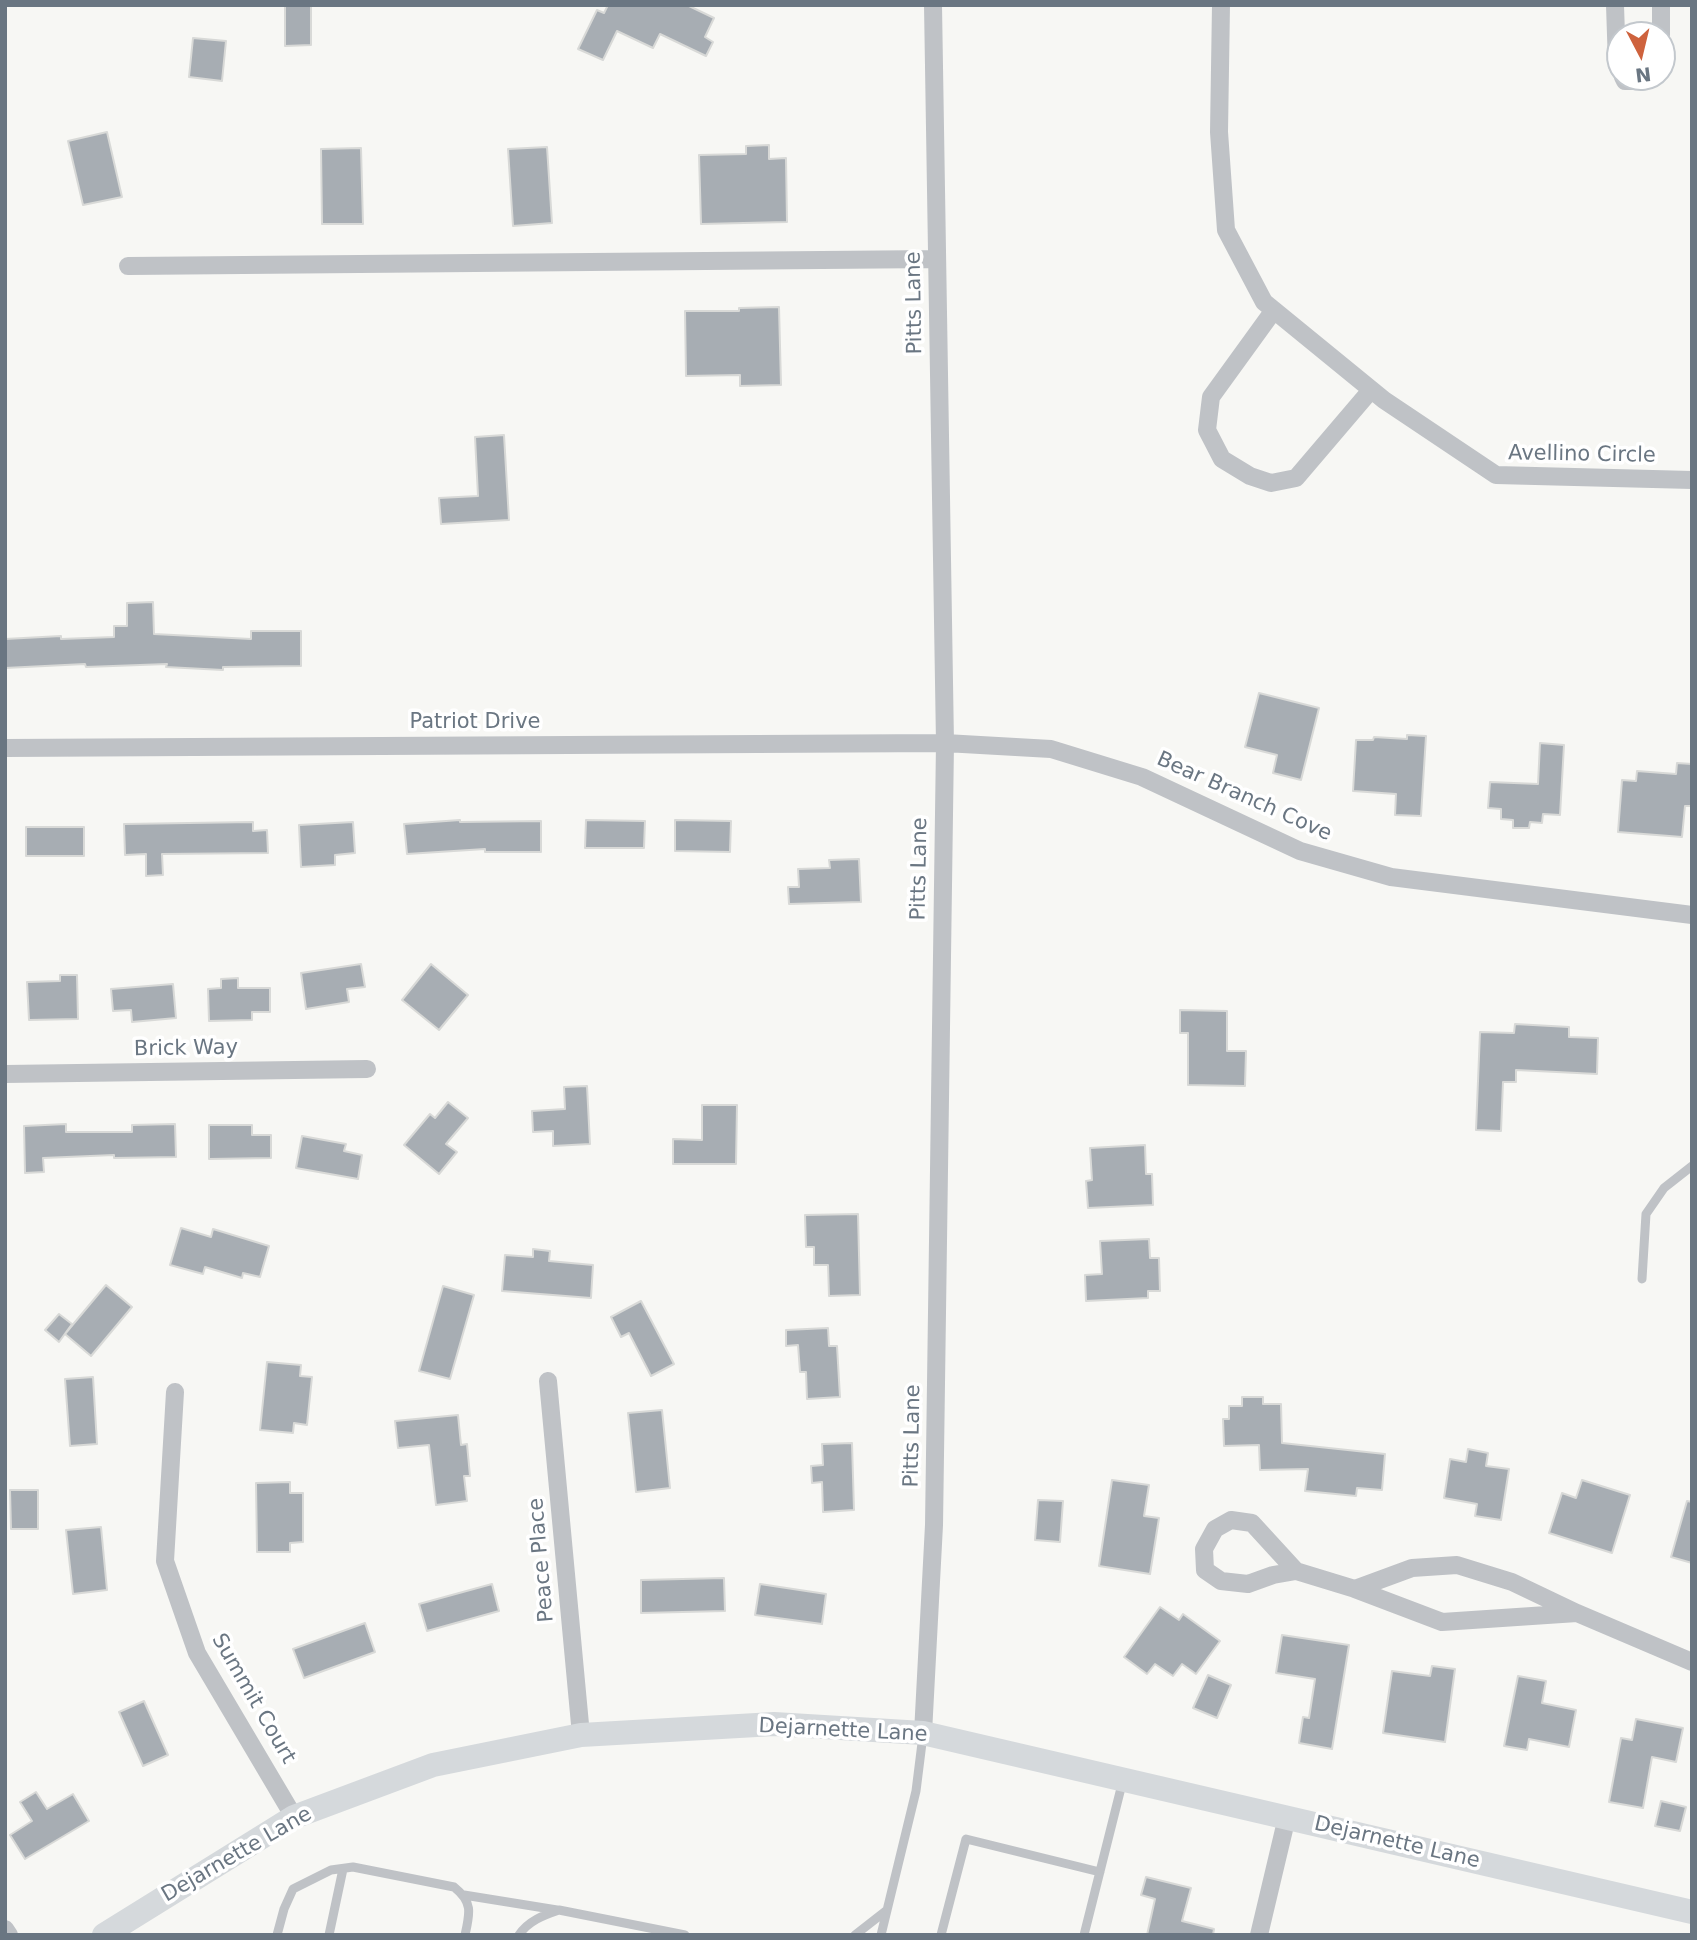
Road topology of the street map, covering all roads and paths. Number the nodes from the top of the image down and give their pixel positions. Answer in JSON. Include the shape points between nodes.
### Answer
{"nodes":[{"id":1,"x":933,"y":5,"type":"edge"},
{"id":2,"x":1221,"y":5,"type":"edge"},
{"id":3,"x":937,"y":260,"type":"junction"},
{"id":4,"x":128,"y":265,"type":"dead end"},
{"id":5,"x":1274,"y":310,"type":"junction"},
{"id":6,"x":1371,"y":390,"type":"junction"},
{"id":7,"x":1692,"y":480,"type":"edge"},
{"id":8,"x":945,"y":743,"type":"junction"},
{"id":9,"x":5,"y":748,"type":"edge"},
{"id":10,"x":1692,"y":915,"type":"edge"},
{"id":11,"x":367,"y":1069,"type":"dead end"},
{"id":12,"x":5,"y":1074,"type":"edge"},
{"id":13,"x":1692,"y":1166,"type":"edge"},
{"id":14,"x":1642,"y":1279,"type":"dead end"},
{"id":15,"x":548,"y":1381,"type":"dead end"},
{"id":16,"x":174,"y":1392,"type":"dead end"},
{"id":17,"x":1296,"y":1571,"type":"junction"},
{"id":18,"x":1355,"y":1589,"type":"junction"},
{"id":19,"x":1577,"y":1613,"type":"junction"},
{"id":20,"x":1692,"y":1662,"type":"edge"},
{"id":21,"x":923,"y":1733,"type":"junction"},
{"id":22,"x":581,"y":1735,"type":"junction"},
{"id":23,"x":1123,"y":1779,"type":"junction"},
{"id":24,"x":294,"y":1817,"type":"junction"},
{"id":25,"x":1287,"y":1817,"type":"junction"},
{"id":26,"x":343,"y":1869,"type":"junction"},
{"id":27,"x":1100,"y":1872,"type":"junction"},
{"id":28,"x":464,"y":1895,"type":"junction"},
{"id":29,"x":559,"y":1910,"type":"junction"},
{"id":30,"x":887,"y":1910,"type":"junction"},
{"id":31,"x":1692,"y":1912,"type":"edge"},
{"id":32,"x":5,"y":1929,"type":"edge"},
{"id":33,"x":9,"y":1935,"type":"edge"},
{"id":34,"x":104,"y":1935,"type":"edge"},
{"id":35,"x":277,"y":1935,"type":"edge"},
{"id":36,"x":329,"y":1935,"type":"edge"},
{"id":37,"x":465,"y":1935,"type":"edge"},
{"id":38,"x":519,"y":1935,"type":"edge"},
{"id":39,"x":685,"y":1935,"type":"edge"},
{"id":40,"x":855,"y":1935,"type":"edge"},
{"id":41,"x":881,"y":1935,"type":"edge"},
{"id":42,"x":941,"y":1935,"type":"edge"},
{"id":43,"x":1084,"y":1935,"type":"edge"},
{"id":44,"x":1259,"y":1935,"type":"edge"}],
"edges":[{"from":1,"to":3,"type":"street","name":"Pitts Lane"},
{"from":2,"to":5,"type":"street","name":"Avellino Circle","via":[[1219,132],[1226,230],[1264,302]]},
{"from":3,"to":4,"type":"street"},
{"from":3,"to":8,"type":"street","name":"Pitts Lane"},
{"from":5,"to":6,"type":"street","name":"Avellino Circle"},
{"from":5,"to":6,"type":"street","via":[[1211,397],[1206,430],[1222,458],[1271,483],[1296,478]]},
{"from":6,"to":7,"type":"street","name":"Avellino Circle","via":[[1496,475]]},
{"from":8,"to":9,"type":"street","name":"Patriot Drive"},
{"from":8,"to":10,"type":"street","name":"Bear Branch Cove","via":[[1051,749],[1142,777],[1300,851],[1391,877]]},
{"from":8,"to":21,"type":"street","name":"Pitts Lane","via":[[934,1524]]},
{"from":11,"to":12,"type":"street","name":"Brick Way"},
{"from":13,"to":14,"type":"lane","via":[[1664,1188],[1646,1214]]},
{"from":15,"to":22,"type":"street","name":"Peace Place"},
{"from":16,"to":24,"type":"street","name":"Summit Court","via":[[166,1561],[197,1653]]},
{"from":17,"to":17,"type":"street","via":[[1252,1523],[1231,1520],[1215,1529],[1204,1549],[1205,1570],[1221,1581],[1248,1584]]},
{"from":17,"to":18,"type":"street"},
{"from":18,"to":19,"type":"street","via":[[1442,1622]]},
{"from":18,"to":19,"type":"street","via":[[1412,1568],[1457,1565],[1512,1582]]},
{"from":19,"to":20,"type":"street"},
{"from":21,"to":22,"type":"main road","name":"Dejarnette Lane","via":[[774,1724]]},
{"from":21,"to":23,"type":"main road","name":"Dejarnette Lane"},
{"from":21,"to":30,"type":"lane","via":[[916,1791]]},
{"from":22,"to":24,"type":"main road","name":"Dejarnette Lane","via":[[433,1765]]},
{"from":23,"to":25,"type":"main road","name":"Dejarnette Lane"},
{"from":23,"to":27,"type":"lane"},
{"from":24,"to":34,"type":"main road","name":"Dejarnette Lane"},
{"from":25,"to":31,"type":"main road","name":"Dejarnette Lane"},
{"from":25,"to":44,"type":"street"},
{"from":26,"to":28,"type":"lane","via":[[353,1867],[454,1887]]},
{"from":26,"to":35,"type":"lane","via":[[331,1870],[293,1889]]},
{"from":26,"to":36,"type":"lane"},
{"from":27,"to":42,"type":"lane","via":[[966,1839]]},
{"from":27,"to":43,"type":"lane"},
{"from":28,"to":29,"type":"lane"},
{"from":28,"to":37,"type":"lane","via":[[470,1911]]},
{"from":29,"to":38,"type":"lane","via":[[540,1916]]},
{"from":29,"to":39,"type":"lane"},
{"from":30,"to":40,"type":"lane"},
{"from":30,"to":41,"type":"lane"},
{"from":32,"to":33,"type":"street"}]}
